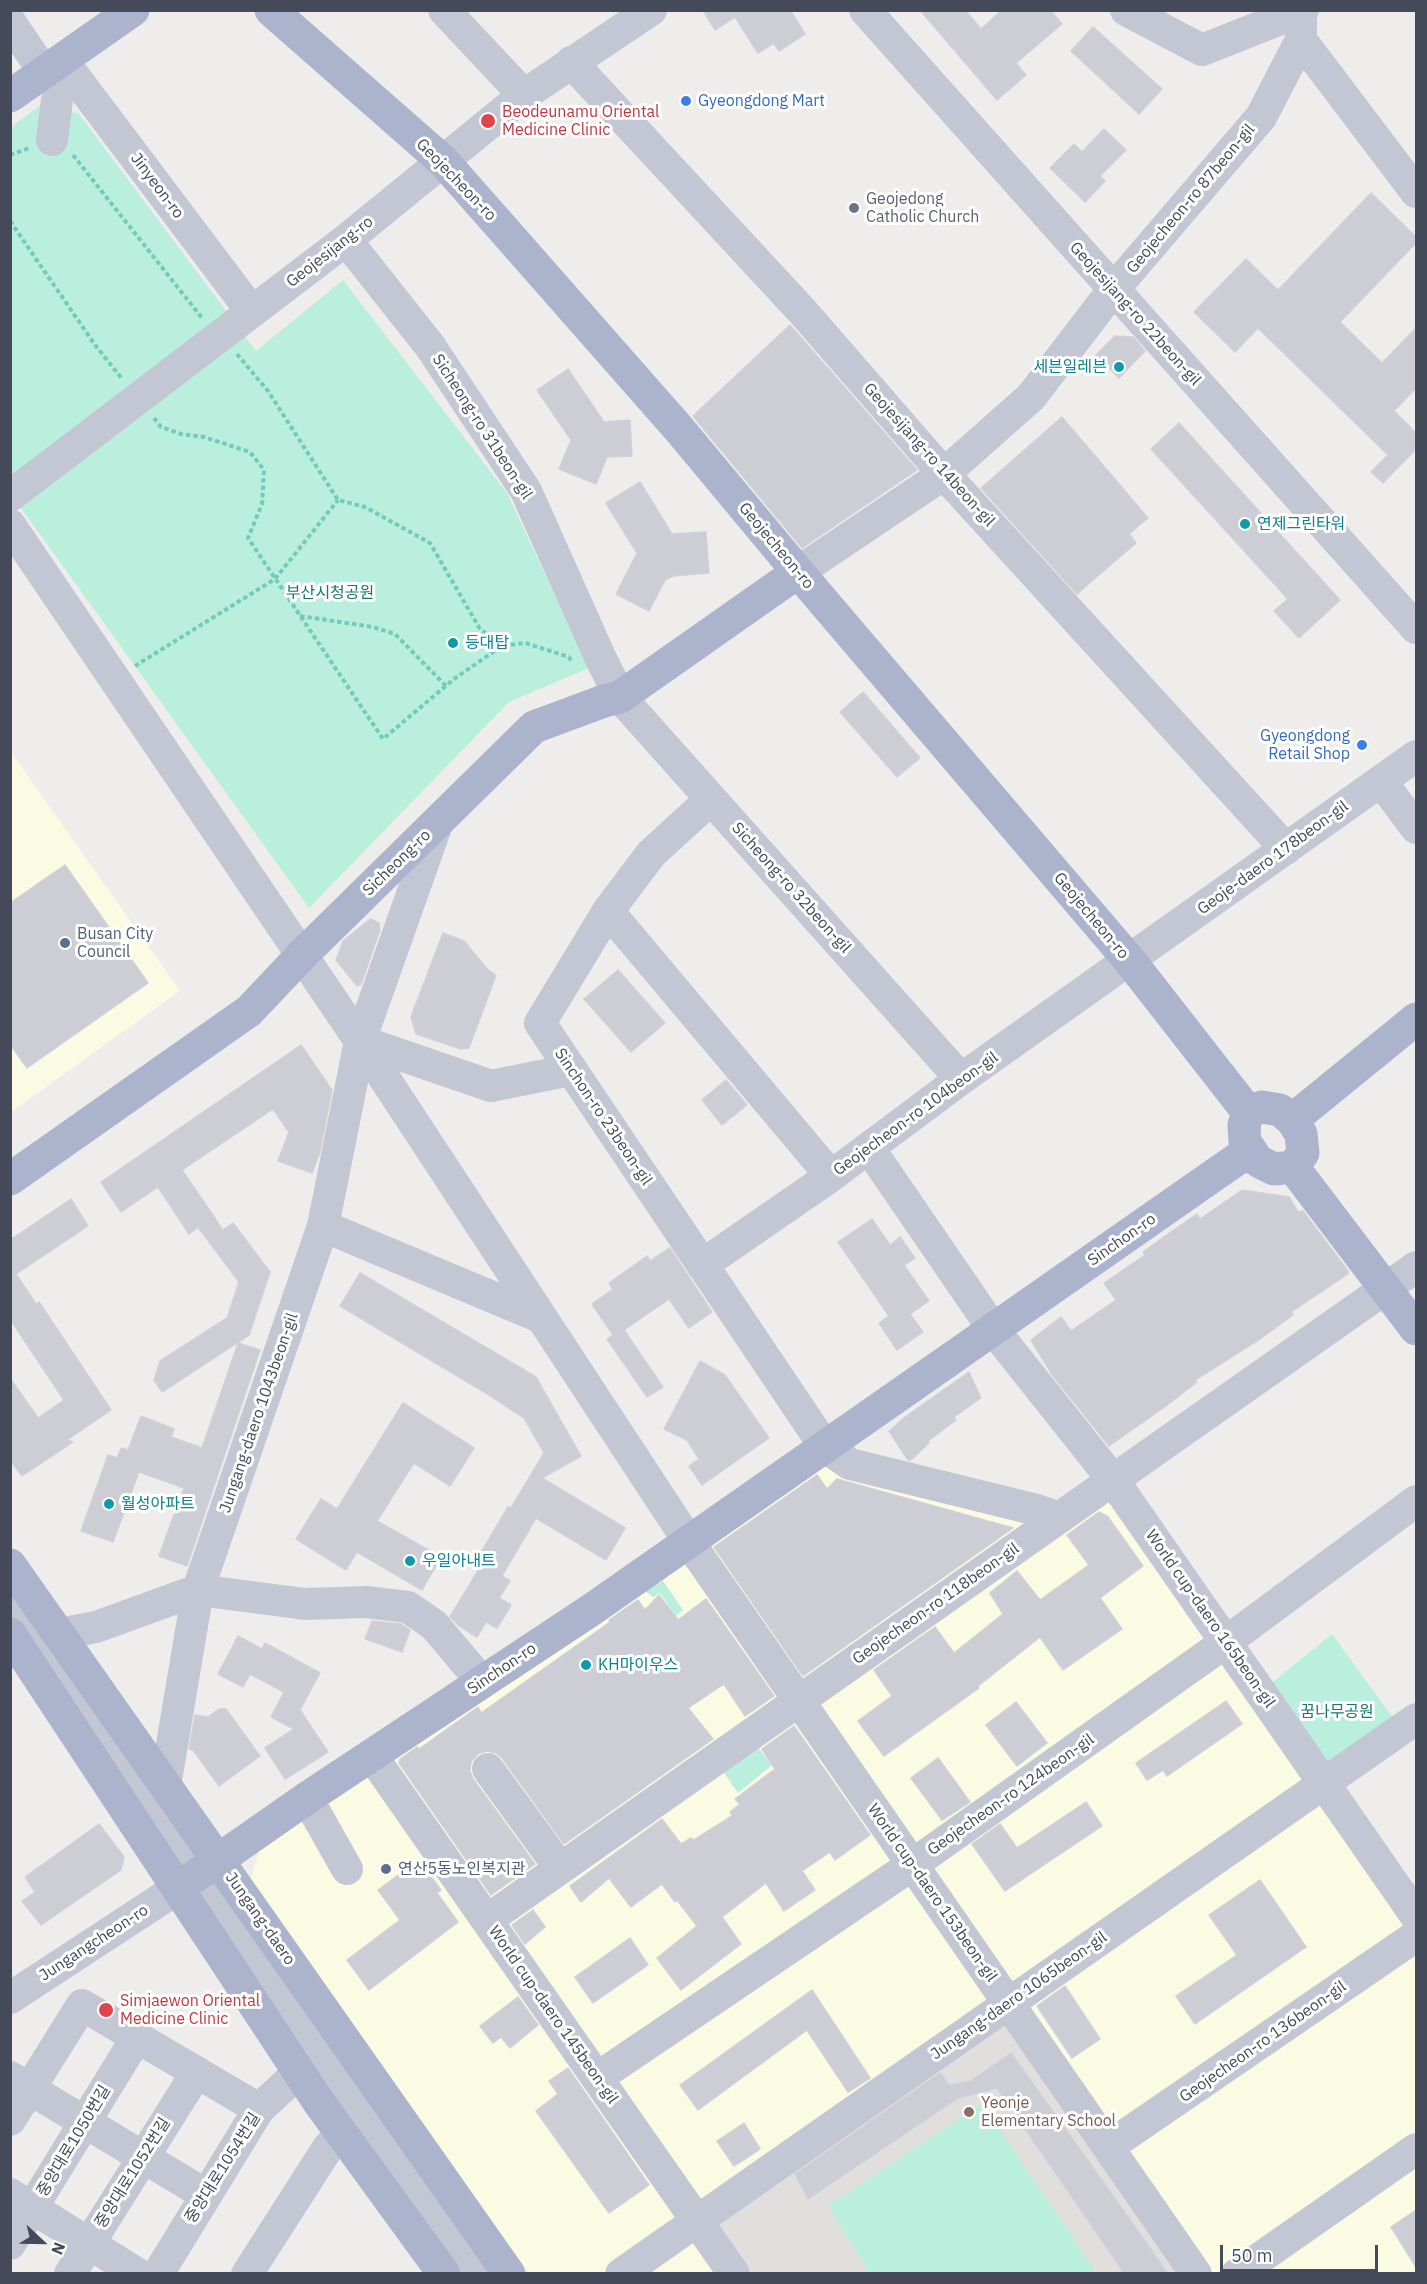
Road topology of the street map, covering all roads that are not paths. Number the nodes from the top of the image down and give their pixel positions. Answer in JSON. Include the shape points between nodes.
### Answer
{"nodes":[{"id":1,"x":133,"y":10,"type":"edge"},
{"id":2,"x":271,"y":10,"type":"edge"},
{"id":3,"x":444,"y":10,"type":"edge"},
{"id":4,"x":651,"y":10,"type":"edge"},
{"id":5,"x":865,"y":10,"type":"edge"},
{"id":6,"x":1126,"y":10,"type":"edge"},
{"id":7,"x":1302,"y":21,"type":"edge"},
{"id":8,"x":10,"y":22,"type":"edge"},
{"id":9,"x":571,"y":62,"type":"junction"},
{"id":10,"x":56,"y":64,"type":"junction"},
{"id":11,"x":524,"y":95,"type":"junction"},
{"id":12,"x":10,"y":96,"type":"edge"},
{"id":13,"x":52,"y":140,"type":"road end"},
{"id":14,"x":444,"y":162,"type":"junction"},
{"id":15,"x":1416,"y":192,"type":"edge"},
{"id":16,"x":346,"y":240,"type":"junction"},
{"id":17,"x":1113,"y":290,"type":"junction"},
{"id":18,"x":252,"y":312,"type":"junction"},
{"id":19,"x":944,"y":474,"type":"junction"},
{"id":20,"x":10,"y":496,"type":"edge"},
{"id":21,"x":10,"y":525,"type":"edge"},
{"id":22,"x":798,"y":572,"type":"junction"},
{"id":23,"x":1413,"y":613,"type":"edge"},
{"id":24,"x":620,"y":697,"type":"junction"},
{"id":25,"x":1416,"y":756,"type":"edge"},
{"id":26,"x":1381,"y":781,"type":"junction"},
{"id":27,"x":711,"y":799,"type":"junction"},
{"id":28,"x":437,"y":824,"type":"junction"},
{"id":29,"x":1416,"y":828,"type":"edge"},
{"id":30,"x":1286,"y":849,"type":"junction"},
{"id":31,"x":608,"y":911,"type":"junction"},
{"id":32,"x":301,"y":957,"type":"junction"},
{"id":33,"x":1130,"y":961,"type":"junction"},
{"id":34,"x":1416,"y":1020,"type":"edge"},
{"id":35,"x":360,"y":1041,"type":"junction"},
{"id":36,"x":571,"y":1070,"type":"junction"},
{"id":37,"x":961,"y":1079,"type":"junction"},
{"id":38,"x":1248,"y":1112,"type":"junction"},
{"id":39,"x":1292,"y":1120,"type":"junction"},
{"id":40,"x":869,"y":1148,"type":"junction"},
{"id":41,"x":1250,"y":1150,"type":"junction"},
{"id":42,"x":1293,"y":1167,"type":"junction"},
{"id":43,"x":831,"y":1176,"type":"junction"},
{"id":44,"x":10,"y":1179,"type":"edge"},
{"id":45,"x":323,"y":1226,"type":"junction"},
{"id":46,"x":702,"y":1265,"type":"junction"},
{"id":47,"x":1416,"y":1267,"type":"edge"},
{"id":48,"x":1385,"y":1289,"type":"junction"},
{"id":49,"x":540,"y":1317,"type":"junction"},
{"id":50,"x":993,"y":1329,"type":"junction"},
{"id":51,"x":1416,"y":1329,"type":"edge"},
{"id":52,"x":825,"y":1447,"type":"junction"},
{"id":53,"x":1113,"y":1480,"type":"junction"},
{"id":54,"x":1416,"y":1502,"type":"edge"},
{"id":55,"x":1059,"y":1518,"type":"junction"},
{"id":56,"x":689,"y":1542,"type":"junction"},
{"id":57,"x":10,"y":1565,"type":"edge"},
{"id":58,"x":198,"y":1590,"type":"junction"},
{"id":59,"x":10,"y":1607,"type":"edge"},
{"id":60,"x":59,"y":1634,"type":"junction"},
{"id":61,"x":1226,"y":1642,"type":"junction"},
{"id":62,"x":16,"y":1649,"type":"edge"},
{"id":63,"x":482,"y":1682,"type":"junction"},
{"id":64,"x":799,"y":1701,"type":"junction"},
{"id":65,"x":1416,"y":1719,"type":"edge"},
{"id":66,"x":372,"y":1756,"type":"junction"},
{"id":67,"x":488,"y":1769,"type":"dead end"},
{"id":68,"x":1324,"y":1783,"type":"junction"},
{"id":69,"x":165,"y":1786,"type":"junction"},
{"id":70,"x":308,"y":1798,"type":"junction"},
{"id":71,"x":912,"y":1865,"type":"junction"},
{"id":72,"x":560,"y":1868,"type":"junction"},
{"id":73,"x":347,"y":1869,"type":"dead end"},
{"id":74,"x":198,"y":1873,"type":"junction"},
{"id":75,"x":1416,"y":1916,"type":"edge"},
{"id":76,"x":487,"y":1920,"type":"junction"},
{"id":77,"x":1416,"y":1936,"type":"edge"},
{"id":78,"x":10,"y":1998,"type":"edge"},
{"id":79,"x":1009,"y":2003,"type":"junction"},
{"id":80,"x":137,"y":2037,"type":"junction"},
{"id":81,"x":197,"y":2072,"type":"junction"},
{"id":82,"x":299,"y":2072,"type":"junction"},
{"id":83,"x":597,"y":2078,"type":"junction"},
{"id":84,"x":20,"y":2083,"type":"edge"},
{"id":85,"x":259,"y":2109,"type":"junction"},
{"id":86,"x":10,"y":2120,"type":"edge"},
{"id":87,"x":85,"y":2122,"type":"junction"},
{"id":88,"x":342,"y":2132,"type":"junction"},
{"id":89,"x":1108,"y":2147,"type":"junction"},
{"id":90,"x":1416,"y":2149,"type":"edge"},
{"id":91,"x":143,"y":2157,"type":"junction"},
{"id":92,"x":206,"y":2196,"type":"junction"},
{"id":93,"x":22,"y":2201,"type":"edge"},
{"id":94,"x":697,"y":2221,"type":"junction"},
{"id":95,"x":89,"y":2243,"type":"junction"},
{"id":96,"x":10,"y":2244,"type":"edge"},
{"id":97,"x":70,"y":2274,"type":"edge"},
{"id":98,"x":138,"y":2274,"type":"edge"},
{"id":99,"x":158,"y":2274,"type":"edge"},
{"id":100,"x":247,"y":2274,"type":"edge"},
{"id":101,"x":444,"y":2274,"type":"edge"},
{"id":102,"x":475,"y":2274,"type":"edge"},
{"id":103,"x":509,"y":2274,"type":"edge"},
{"id":104,"x":621,"y":2274,"type":"edge"},
{"id":105,"x":734,"y":2274,"type":"edge"},
{"id":106,"x":1196,"y":2274,"type":"edge"},
{"id":107,"x":1237,"y":2274,"type":"edge"}],
"edges":[{"from":1,"to":10,"type":"main road"},
{"from":2,"to":14,"type":"main road","name":"Geojecheon-ro"},
{"from":3,"to":11,"type":"street"},
{"from":4,"to":9,"type":"street","name":"Geojesijang-ro"},
{"from":5,"to":17,"type":"street","name":"Geojesijang-ro 22beon-gil"},
{"from":6,"to":7,"type":"street","via":[[1202,50]]},
{"from":7,"to":15,"type":"street"},
{"from":7,"to":17,"type":"street","name":"Geojecheon-ro 87beon-gil","via":[[1261,117]]},
{"from":8,"to":10,"type":"street","name":"Jinyeon-ro"},
{"from":9,"to":11,"type":"street","name":"Geojesijang-ro"},
{"from":9,"to":19,"type":"street","name":"Geojesijang-ro 14beon-gil","via":[[803,312]]},
{"from":10,"to":12,"type":"main road"},
{"from":10,"to":13,"type":"street"},
{"from":10,"to":18,"type":"street","name":"Jinyeon-ro"},
{"from":11,"to":14,"type":"street","name":"Geojesijang-ro"},
{"from":14,"to":16,"type":"street","name":"Geojesijang-ro"},
{"from":14,"to":22,"type":"main road","name":"Geojecheon-ro","via":[[679,429]]},
{"from":16,"to":18,"type":"street","name":"Geojesijang-ro"},
{"from":16,"to":24,"type":"street","name":"Sicheong-ro 31beon-gil","via":[[430,346],[526,490]]},
{"from":17,"to":19,"type":"street","name":"Geojecheon-ro 87beon-gil","via":[[1031,397]]},
{"from":17,"to":23,"type":"street","name":"Geojesijang-ro 22beon-gil"},
{"from":18,"to":20,"type":"street","name":"Geojesijang-ro","via":[[213,328],[132,391]]},
{"from":19,"to":22,"type":"street","name":"Geojecheon-ro 87beon-gil"},
{"from":19,"to":30,"type":"street","name":"Geojesijang-ro 14beon-gil"},
{"from":21,"to":32,"type":"street"},
{"from":22,"to":24,"type":"main road","name":"Sicheong-ro"},
{"from":22,"to":33,"type":"main road","name":"Geojecheon-ro"},
{"from":24,"to":27,"type":"street","name":"Sicheong-ro 32beon-gil"},
{"from":24,"to":28,"type":"main road","name":"Sicheong-ro","via":[[534,727]]},
{"from":25,"to":26,"type":"street","name":"Geoje-daero 178beon-gil"},
{"from":26,"to":29,"type":"street"},
{"from":26,"to":30,"type":"street","name":"Geoje-daero 178beon-gil"},
{"from":27,"to":31,"type":"street","name":"Sinchon-ro 23beon-gil","via":[[651,854]]},
{"from":27,"to":37,"type":"street","name":"Sicheong-ro 32beon-gil"},
{"from":28,"to":32,"type":"main road","name":"Sicheong-ro"},
{"from":28,"to":35,"type":"street","name":"Jungang-daero 1043beon-gil"},
{"from":30,"to":33,"type":"street","name":"Geoje-daero 178beon-gil"},
{"from":31,"to":36,"type":"street","name":"Sinchon-ro 23beon-gil","via":[[540,1023]]},
{"from":31,"to":43,"type":"street"},
{"from":32,"to":35,"type":"street"},
{"from":32,"to":44,"type":"main road","name":"Sicheong-ro","via":[[249,1011]]},
{"from":33,"to":37,"type":"street","name":"Geojecheon-ro 104beon-gil"},
{"from":33,"to":38,"type":"main road","name":"Geojecheon-ro"},
{"from":34,"to":39,"type":"main road"},
{"from":35,"to":36,"type":"street","via":[[491,1086]]},
{"from":35,"to":45,"type":"street","name":"Jungang-daero 1043beon-gil"},
{"from":35,"to":49,"type":"street"},
{"from":36,"to":46,"type":"street","name":"Sinchon-ro 23beon-gil"},
{"from":37,"to":40,"type":"street","name":"Geojecheon-ro 104beon-gil"},
{"from":38,"to":39,"type":"main road","via":[[1262,1107],[1280,1110]]},
{"from":38,"to":41,"type":"main road","via":[[1244,1125]]},
{"from":39,"to":42,"type":"main road","via":[[1300,1134],[1303,1153]]},
{"from":40,"to":43,"type":"street","name":"Geojecheon-ro 104beon-gil"},
{"from":40,"to":50,"type":"street"},
{"from":41,"to":42,"type":"main road","via":[[1258,1161],[1274,1169]]},
{"from":41,"to":50,"type":"main road","name":"Sinchon-ro"},
{"from":42,"to":48,"type":"main road"},
{"from":43,"to":46,"type":"street","name":"Geojecheon-ro 104beon-gil"},
{"from":45,"to":49,"type":"street"},
{"from":45,"to":58,"type":"street","name":"Jungang-daero 1043beon-gil"},
{"from":46,"to":52,"type":"street","name":"Sinchon-ro 23beon-gil"},
{"from":47,"to":48,"type":"street","name":"Geojecheon-ro 118beon-gil"},
{"from":48,"to":51,"type":"main road"},
{"from":48,"to":53,"type":"street","name":"Geojecheon-ro 118beon-gil"},
{"from":49,"to":56,"type":"street"},
{"from":50,"to":52,"type":"main road","name":"Sinchon-ro"},
{"from":50,"to":53,"type":"street","name":"World cup-daero 165beon-gil"},
{"from":52,"to":55,"type":"street","via":[[850,1464]]},
{"from":52,"to":56,"type":"main road","name":"Sinchon-ro"},
{"from":53,"to":55,"type":"street","name":"Geojecheon-ro 118beon-gil"},
{"from":53,"to":61,"type":"street","name":"World cup-daero 165beon-gil"},
{"from":54,"to":61,"type":"street","name":"Geojecheon-ro 124beon-gil"},
{"from":55,"to":64,"type":"street","name":"Geojecheon-ro 118beon-gil"},
{"from":56,"to":63,"type":"main road","name":"Sinchon-ro"},
{"from":56,"to":64,"type":"street","name":"World cup-daero 153beon-gil"},
{"from":57,"to":60,"type":"main road","name":"Jungang-daero"},
{"from":58,"to":60,"type":"street","via":[[96,1627]]},
{"from":58,"to":63,"type":"street","via":[[304,1604],[366,1602],[408,1607],[434,1625]]},
{"from":58,"to":69,"type":"street","name":"Jungang-daero 1043beon-gil"},
{"from":59,"to":74,"type":"street"},
{"from":60,"to":69,"type":"main road","name":"Jungang-daero"},
{"from":61,"to":68,"type":"street","name":"World cup-daero 165beon-gil"},
{"from":61,"to":71,"type":"street","name":"Geojecheon-ro 124beon-gil"},
{"from":62,"to":74,"type":"main road","name":"Jungang-daero"},
{"from":63,"to":66,"type":"main road","name":"Sinchon-ro"},
{"from":64,"to":71,"type":"street","name":"World cup-daero 153beon-gil"},
{"from":64,"to":72,"type":"street","name":"Geojecheon-ro 118beon-gil"},
{"from":65,"to":68,"type":"street","name":"Jungang-daero 1065beon-gil"},
{"from":66,"to":70,"type":"main road","name":"Sinchon-ro"},
{"from":66,"to":76,"type":"street","name":"World cup-daero 145beon-gil"},
{"from":67,"to":72,"type":"street"},
{"from":68,"to":75,"type":"street","name":"World cup-daero 165beon-gil"},
{"from":68,"to":79,"type":"street","name":"Jungang-daero 1065beon-gil"},
{"from":69,"to":74,"type":"main road","name":"Jungang-daero"},
{"from":70,"to":73,"type":"street"},
{"from":70,"to":74,"type":"main road","name":"Sinchon-ro"},
{"from":71,"to":79,"type":"street","name":"World cup-daero 153beon-gil"},
{"from":71,"to":83,"type":"street","name":"Geojecheon-ro 124beon-gil"},
{"from":72,"to":76,"type":"street","name":"Geojecheon-ro 118beon-gil"},
{"from":74,"to":78,"type":"street","name":"Jungangcheon-ro"},
{"from":74,"to":82,"type":"main road","name":"Jungang-daero"},
{"from":74,"to":102,"type":"street"},
{"from":74,"to":103,"type":"main road","name":"Jungang-daero"},
{"from":76,"to":83,"type":"street","name":"World cup-daero 145beon-gil"},
{"from":77,"to":89,"type":"street","name":"Geojecheon-ro 136beon-gil"},
{"from":79,"to":89,"type":"street","name":"World cup-daero 153beon-gil"},
{"from":79,"to":94,"type":"street","name":"Jungang-daero 1065beon-gil"},
{"from":80,"to":81,"type":"street"},
{"from":80,"to":84,"type":"street","via":[[82,2005]]},
{"from":80,"to":87,"type":"street","name":"중앙대로1050번길"},
{"from":81,"to":85,"type":"street"},
{"from":81,"to":91,"type":"street","name":"중앙대로1052번길"},
{"from":82,"to":85,"type":"street","name":"중앙대로1054번길"},
{"from":82,"to":88,"type":"main road","name":"Jungang-daero"},
{"from":83,"to":94,"type":"street","name":"World cup-daero 145beon-gil"},
{"from":84,"to":86,"type":"street"},
{"from":84,"to":87,"type":"street"},
{"from":85,"to":92,"type":"street","name":"중앙대로1054번길"},
{"from":87,"to":91,"type":"street"},
{"from":87,"to":93,"type":"street","name":"중앙대로1050번길"},
{"from":88,"to":100,"type":"street","via":[[327,2149]]},
{"from":88,"to":101,"type":"main road","name":"Jungang-daero"},
{"from":89,"to":106,"type":"street","name":"World cup-daero 153beon-gil"},
{"from":90,"to":107,"type":"street"},
{"from":91,"to":92,"type":"street"},
{"from":91,"to":95,"type":"street","name":"중앙대로1052번길"},
{"from":92,"to":99,"type":"street","name":"중앙대로1054번길"},
{"from":93,"to":95,"type":"street"},
{"from":93,"to":96,"type":"street","name":"중앙대로1050번길"},
{"from":94,"to":104,"type":"street","name":"Jungang-daero 1065beon-gil"},
{"from":94,"to":105,"type":"street","name":"World cup-daero 145beon-gil"},
{"from":95,"to":97,"type":"street","name":"중앙대로1052번길"},
{"from":95,"to":98,"type":"street"}]}
